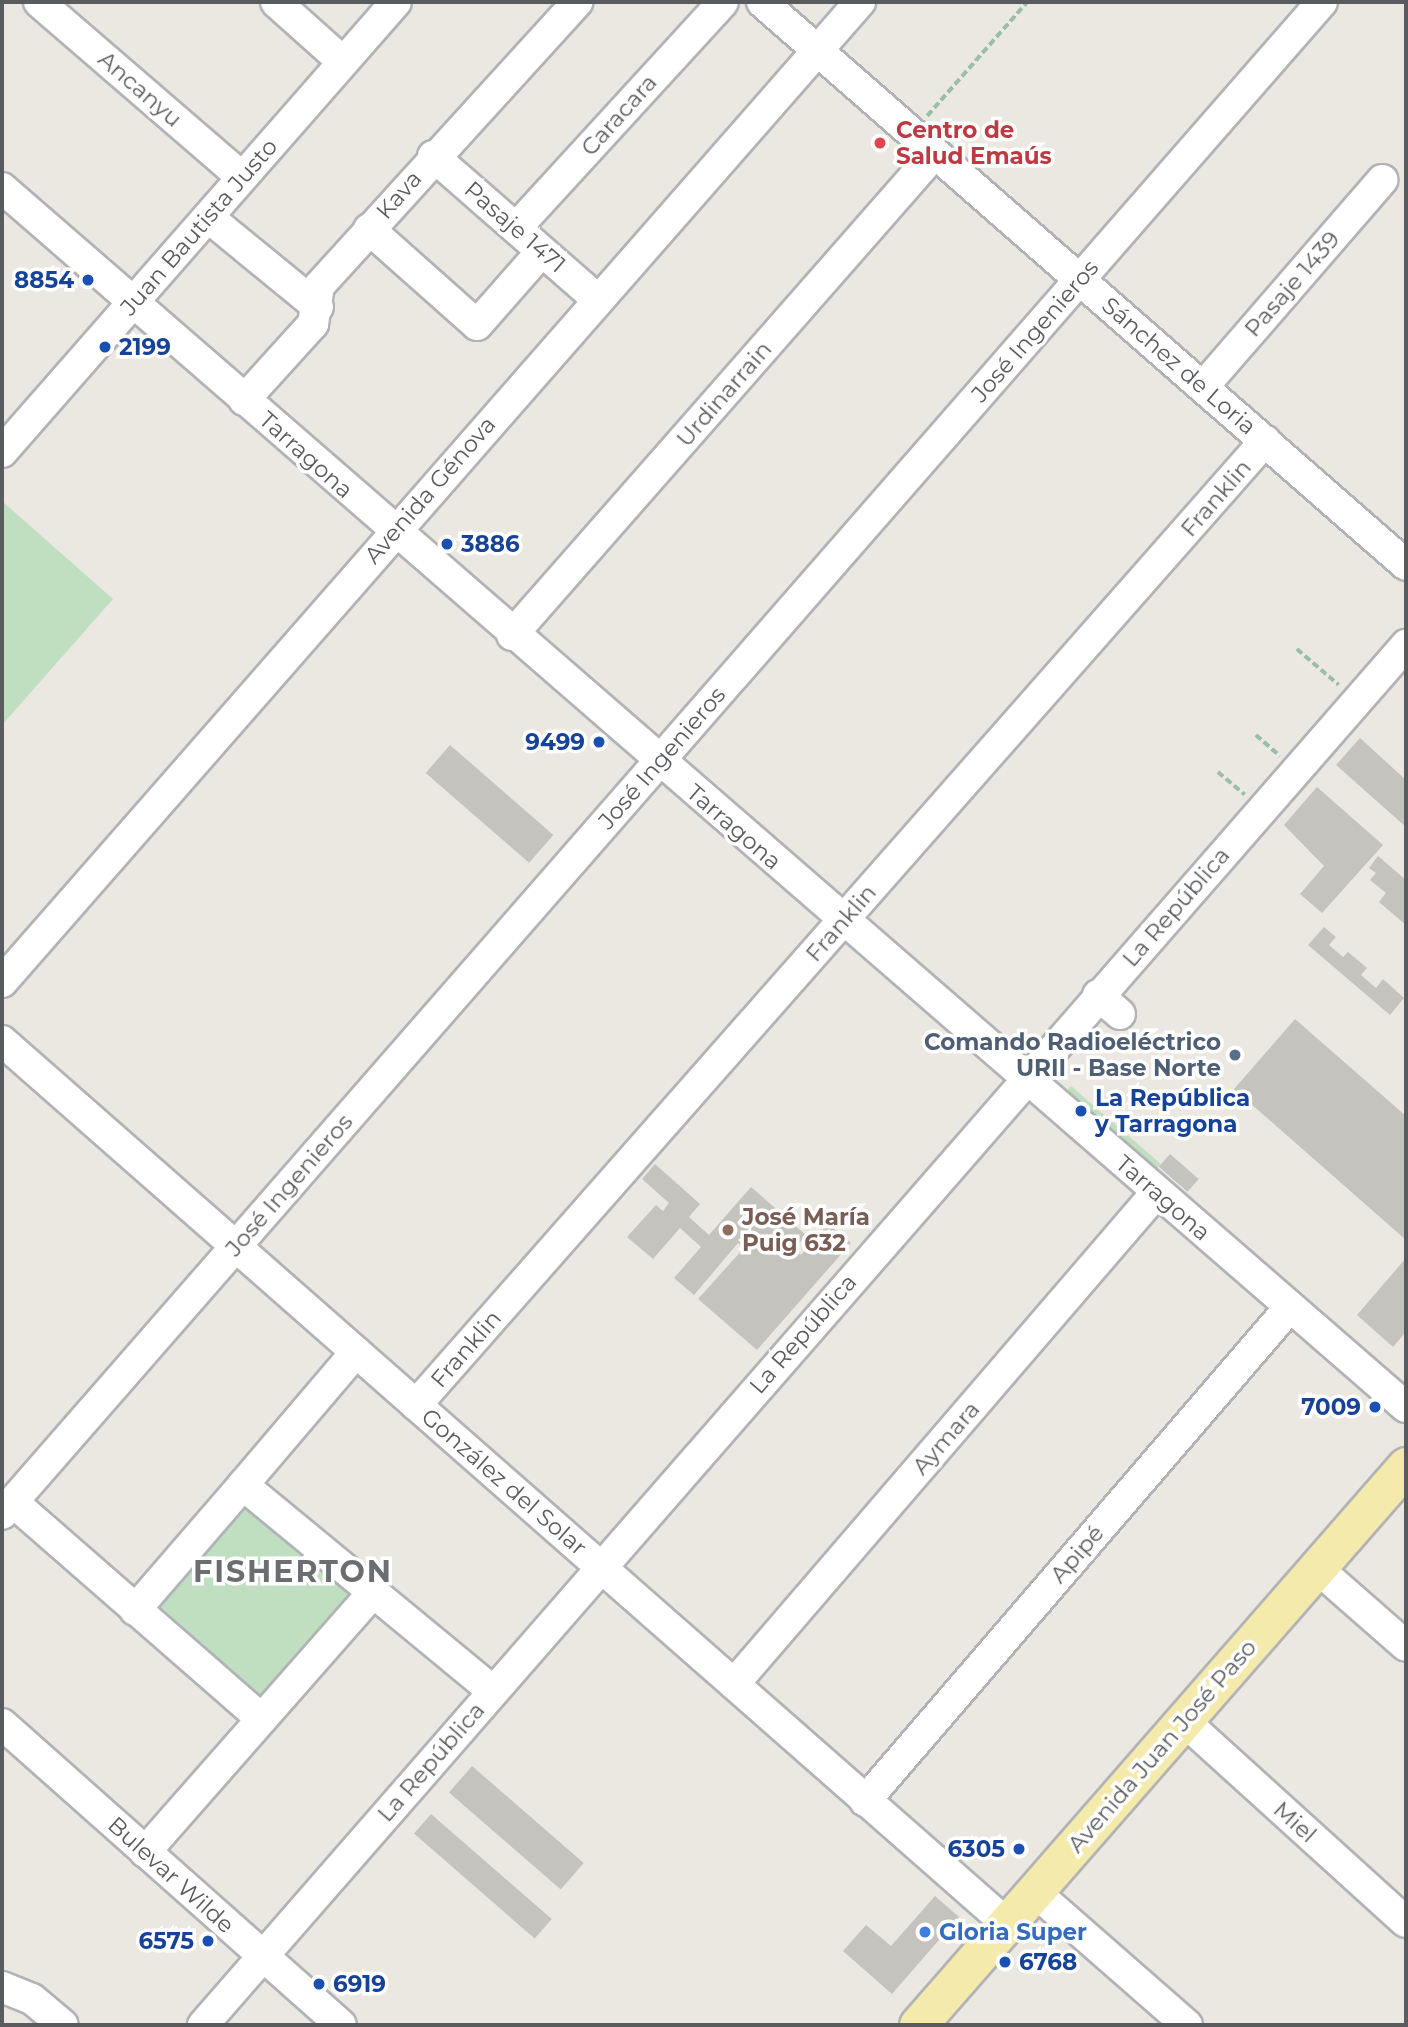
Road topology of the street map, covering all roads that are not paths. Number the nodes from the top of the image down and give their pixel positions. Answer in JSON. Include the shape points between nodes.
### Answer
{"nodes":[{"id":1,"x":39,"y":2,"type":"edge"},
{"id":2,"x":276,"y":2,"type":"edge"},
{"id":3,"x":396,"y":2,"type":"edge"},
{"id":4,"x":577,"y":2,"type":"edge"},
{"id":5,"x":723,"y":2,"type":"edge"},
{"id":6,"x":762,"y":2,"type":"edge"},
{"id":7,"x":860,"y":2,"type":"edge"},
{"id":8,"x":1322,"y":2,"type":"edge"},
{"id":9,"x":817,"y":50,"type":"junction"},
{"id":10,"x":343,"y":62,"type":"junction"},
{"id":11,"x":935,"y":153,"type":"junction"},
{"id":12,"x":433,"y":156,"type":"junction"},
{"id":13,"x":242,"y":177,"type":"junction"},
{"id":14,"x":1382,"y":180,"type":"dead end"},
{"id":15,"x":2,"y":188,"type":"edge"},
{"id":16,"x":208,"y":217,"type":"junction"},
{"id":17,"x":516,"y":228,"type":"junction"},
{"id":18,"x":369,"y":229,"type":"junction"},
{"id":19,"x":542,"y":251,"type":"junction"},
{"id":20,"x":1080,"y":279,"type":"junction"},
{"id":21,"x":597,"y":299,"type":"junction"},
{"id":22,"x":133,"y":301,"type":"junction"},
{"id":23,"x":318,"y":307,"type":"junction"},
{"id":24,"x":1203,"y":387,"type":"junction"},
{"id":25,"x":244,"y":400,"type":"junction"},
{"id":26,"x":1265,"y":441,"type":"junction"},
{"id":27,"x":2,"y":452,"type":"edge"},
{"id":28,"x":393,"y":532,"type":"junction"},
{"id":29,"x":1406,"y":565,"type":"edge"},
{"id":30,"x":512,"y":635,"type":"junction"},
{"id":31,"x":1406,"y":645,"type":"edge"},
{"id":32,"x":659,"y":762,"type":"junction"},
{"id":33,"x":843,"y":921,"type":"junction"},
{"id":34,"x":2,"y":982,"type":"edge"},
{"id":35,"x":2,"y":1041,"type":"edge"},
{"id":36,"x":1025,"y":1078,"type":"junction"},
{"id":37,"x":1157,"y":1192,"type":"junction"},
{"id":38,"x":236,"y":1246,"type":"junction"},
{"id":39,"x":1290,"y":1307,"type":"junction"},
{"id":40,"x":356,"y":1352,"type":"junction"},
{"id":41,"x":416,"y":1405,"type":"junction"},
{"id":42,"x":1406,"y":1407,"type":"edge"},
{"id":43,"x":1406,"y":1466,"type":"edge"},
{"id":44,"x":243,"y":1485,"type":"junction"},
{"id":45,"x":7,"y":1508,"type":"edge"},
{"id":46,"x":601,"y":1567,"type":"junction"},
{"id":47,"x":1317,"y":1568,"type":"junction"},
{"id":48,"x":372,"y":1594,"type":"junction"},
{"id":49,"x":135,"y":1610,"type":"junction"},
{"id":50,"x":1406,"y":1646,"type":"edge"},
{"id":51,"x":734,"y":1684,"type":"junction"},
{"id":52,"x":493,"y":1691,"type":"junction"},
{"id":53,"x":262,"y":1719,"type":"junction"},
{"id":54,"x":1184,"y":1721,"type":"junction"},
{"id":55,"x":7,"y":1741,"type":"edge"},
{"id":56,"x":865,"y":1801,"type":"junction"},
{"id":57,"x":145,"y":1852,"type":"junction"},
{"id":58,"x":1035,"y":1892,"type":"junction"},
{"id":59,"x":1406,"y":1922,"type":"edge"},
{"id":60,"x":1007,"y":1924,"type":"junction"},
{"id":61,"x":263,"y":1957,"type":"junction"},
{"id":62,"x":4,"y":1994,"type":"edge"},
{"id":63,"x":63,"y":2025,"type":"edge"},
{"id":64,"x":203,"y":2025,"type":"edge"},
{"id":65,"x":341,"y":2025,"type":"edge"},
{"id":66,"x":918,"y":2025,"type":"edge"},
{"id":67,"x":1187,"y":2025,"type":"edge"}],
"edges":[{"from":1,"to":13,"type":"street","name":"Ancanyu"},
{"from":2,"to":10,"type":"street"},
{"from":3,"to":10,"type":"street","name":"Juan Bautista Justo"},
{"from":4,"to":12,"type":"street","name":"Kava"},
{"from":5,"to":17,"type":"street","name":"Caracara"},
{"from":6,"to":9,"type":"street","name":"Sánchez de Loria"},
{"from":7,"to":9,"type":"street","name":"Avenida Génova"},
{"from":8,"to":20,"type":"street","name":"José Ingenieros"},
{"from":9,"to":11,"type":"street","name":"Sánchez de Loria"},
{"from":9,"to":21,"type":"street","name":"Avenida Génova"},
{"from":10,"to":13,"type":"street","name":"Juan Bautista Justo"},
{"from":11,"to":20,"type":"street","name":"Sánchez de Loria"},
{"from":11,"to":30,"type":"street","name":"Urdinarrain"},
{"from":12,"to":17,"type":"street","name":"Pasaje 1471"},
{"from":12,"to":18,"type":"street","name":"Kava"},
{"from":13,"to":16,"type":"street","name":"Juan Bautista Justo"},
{"from":14,"to":24,"type":"street","name":"Pasaje 1439"},
{"from":15,"to":22,"type":"street","name":"Tarragona"},
{"from":16,"to":22,"type":"street","name":"Juan Bautista Justo"},
{"from":16,"to":23,"type":"street"},
{"from":17,"to":19,"type":"street","name":"Pasaje 1471"},
{"from":18,"to":19,"type":"street","via":[[477,325]]},
{"from":18,"to":23,"type":"street","name":"Kava","via":[[320,286]]},
{"from":19,"to":21,"type":"street","name":"Pasaje 1471"},
{"from":20,"to":24,"type":"street","name":"Sánchez de Loria"},
{"from":20,"to":32,"type":"street","name":"José Ingenieros"},
{"from":21,"to":28,"type":"street","name":"Avenida Génova"},
{"from":22,"to":25,"type":"street","name":"Tarragona"},
{"from":22,"to":27,"type":"street","name":"Juan Bautista Justo"},
{"from":23,"to":25,"type":"street","name":"Kava","via":[[313,324]]},
{"from":24,"to":26,"type":"street","name":"Sánchez de Loria"},
{"from":25,"to":28,"type":"street","name":"Tarragona"},
{"from":26,"to":29,"type":"street","name":"Sánchez de Loria"},
{"from":26,"to":33,"type":"street","name":"Franklin"},
{"from":28,"to":30,"type":"street","name":"Tarragona"},
{"from":28,"to":34,"type":"street","name":"Avenida Génova"},
{"from":30,"to":32,"type":"street","name":"Tarragona"},
{"from":31,"to":36,"type":"street","name":"La República","via":[[1349,693],[1254,803],[1109,1004]]},
{"from":32,"to":33,"type":"street","name":"Tarragona"},
{"from":32,"to":38,"type":"street","name":"José Ingenieros"},
{"from":33,"to":36,"type":"street","name":"Tarragona"},
{"from":33,"to":41,"type":"street","name":"Franklin"},
{"from":35,"to":38,"type":"street","name":"González del Solar"},
{"from":36,"to":37,"type":"street","name":"Tarragona"},
{"from":36,"to":46,"type":"street","name":"La República"},
{"from":37,"to":39,"type":"street","name":"Tarragona"},
{"from":37,"to":51,"type":"street","name":"Aymara"},
{"from":38,"to":40,"type":"street","name":"González del Solar"},
{"from":38,"to":45,"type":"street","name":"José Ingenieros"},
{"from":39,"to":42,"type":"street","name":"Tarragona"},
{"from":39,"to":56,"type":"street","name":"Apipé"},
{"from":40,"to":41,"type":"street","name":"González del Solar"},
{"from":40,"to":44,"type":"street"},
{"from":41,"to":46,"type":"street","name":"González del Solar"},
{"from":43,"to":47,"type":"main road","name":"Avenida Juan José Paso"},
{"from":44,"to":48,"type":"street"},
{"from":44,"to":49,"type":"street"},
{"from":45,"to":49,"type":"street"},
{"from":46,"to":51,"type":"street","name":"González del Solar"},
{"from":46,"to":52,"type":"street","name":"La República"},
{"from":47,"to":50,"type":"street"},
{"from":47,"to":54,"type":"main road","name":"Avenida Juan José Paso"},
{"from":48,"to":52,"type":"street"},
{"from":48,"to":53,"type":"street"},
{"from":49,"to":53,"type":"street"},
{"from":51,"to":56,"type":"street","name":"González del Solar"},
{"from":52,"to":61,"type":"street","name":"La República"},
{"from":53,"to":57,"type":"street"},
{"from":54,"to":58,"type":"main road","name":"Avenida Juan José Paso"},
{"from":54,"to":59,"type":"street","name":"Miel"},
{"from":55,"to":57,"type":"street","name":"Bulevar Wilde"},
{"from":56,"to":60,"type":"street","name":"González del Solar"},
{"from":57,"to":61,"type":"street","name":"Bulevar Wilde"},
{"from":58,"to":60,"type":"main road","name":"Avenida Juan José Paso"},
{"from":58,"to":67,"type":"street"},
{"from":60,"to":66,"type":"main road","name":"Avenida Juan José Paso"},
{"from":61,"to":64,"type":"street","name":"La República"},
{"from":61,"to":65,"type":"street","name":"Bulevar Wilde"},
{"from":62,"to":63,"type":"street","via":[[32,1998]]}]}
